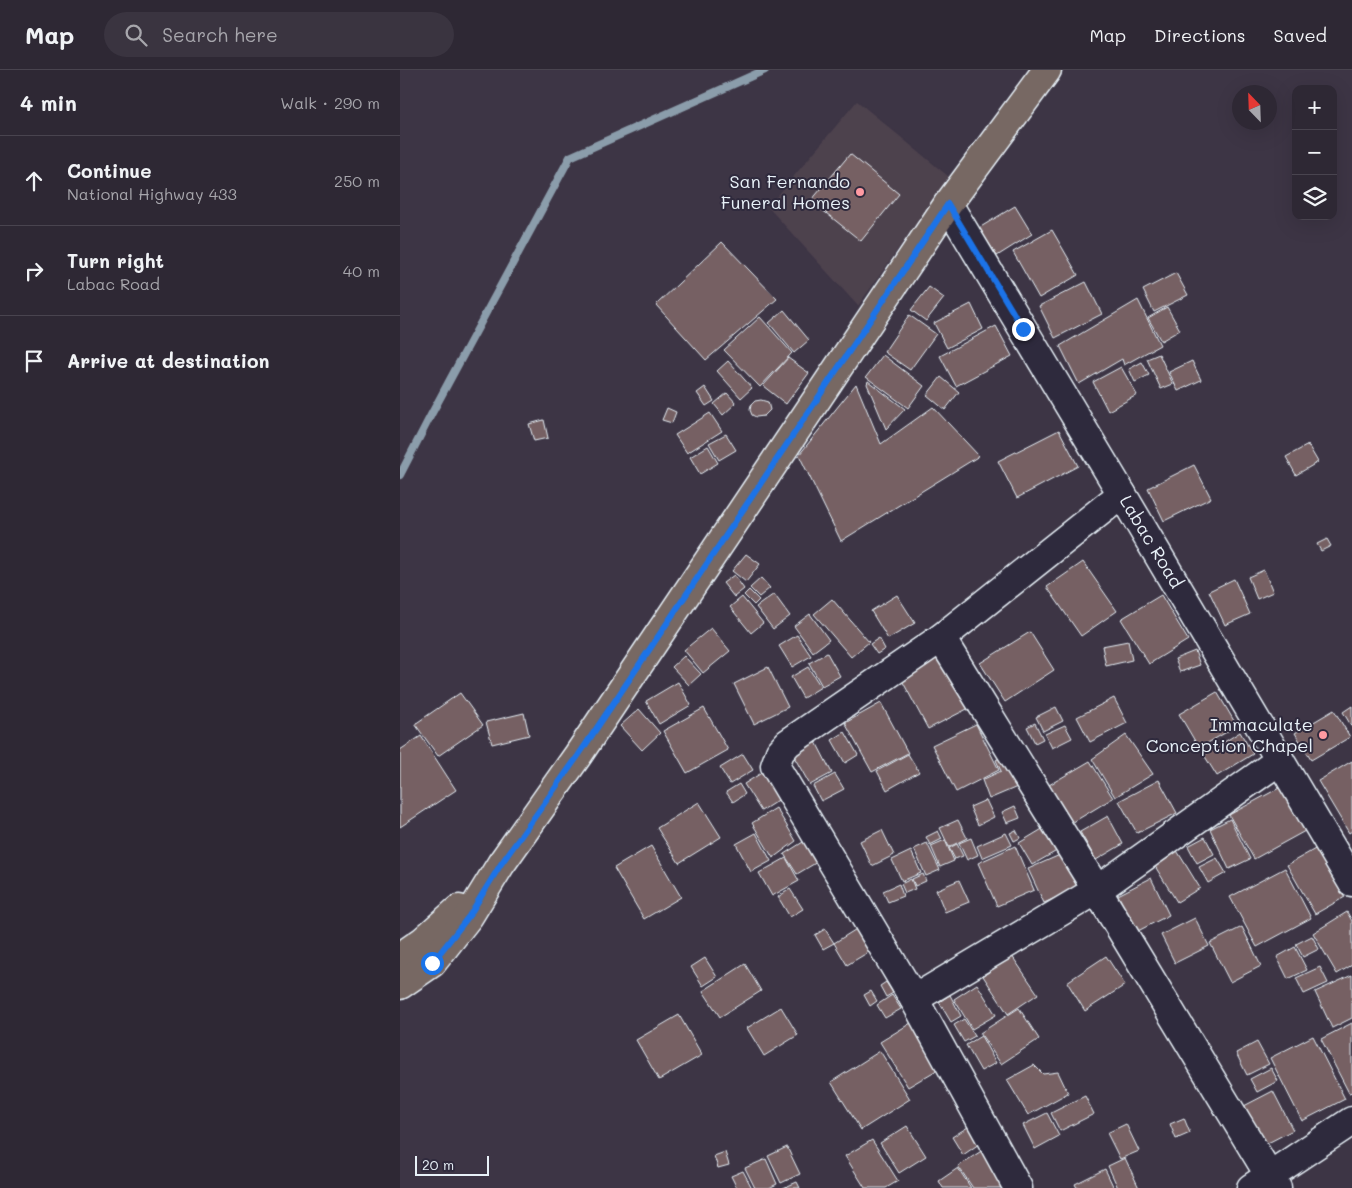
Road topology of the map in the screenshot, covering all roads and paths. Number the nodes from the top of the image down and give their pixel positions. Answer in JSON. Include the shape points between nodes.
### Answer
{"nodes":[{"id":1,"x":1047,"y":70,"type":"edge"},
{"id":2,"x":948,"y":204,"type":"junction"},
{"id":3,"x":1122,"y":494,"type":"junction"},
{"id":4,"x":941,"y":638,"type":"junction"},
{"id":5,"x":1280,"y":760,"type":"junction"},
{"id":6,"x":501,"y":864,"type":"junction"},
{"id":7,"x":1352,"y":882,"type":"edge"},
{"id":8,"x":1097,"y":890,"type":"junction"},
{"id":9,"x":400,"y":957,"type":"edge"},
{"id":10,"x":400,"y":985,"type":"edge"},
{"id":11,"x":914,"y":1000,"type":"junction"},
{"id":12,"x":1352,"y":1121,"type":"edge"},
{"id":13,"x":1266,"y":1184,"type":"edge"},
{"id":14,"x":1018,"y":1188,"type":"edge"}],
"edges":[{"from":1,"to":2,"type":"main road"},
{"from":2,"to":3,"type":"street","name":"Labac Road"},
{"from":2,"to":6,"type":"main road","via":[[578,756]]},
{"from":3,"to":4,"type":"street"},
{"from":3,"to":5,"type":"street","name":"Labac Road"},
{"from":4,"to":8,"type":"street"},
{"from":4,"to":11,"type":"street","via":[[788,743],[780,752],[775,766]]},
{"from":5,"to":7,"type":"street","name":"Labac Road"},
{"from":5,"to":8,"type":"street"},
{"from":6,"to":9,"type":"main road","via":[[458,909]]},
{"from":6,"to":10,"type":"main road","via":[[469,916],[432,963]]},
{"from":8,"to":11,"type":"street"},
{"from":8,"to":13,"type":"street"},
{"from":11,"to":14,"type":"street"},
{"from":12,"to":13,"type":"street"}]}
